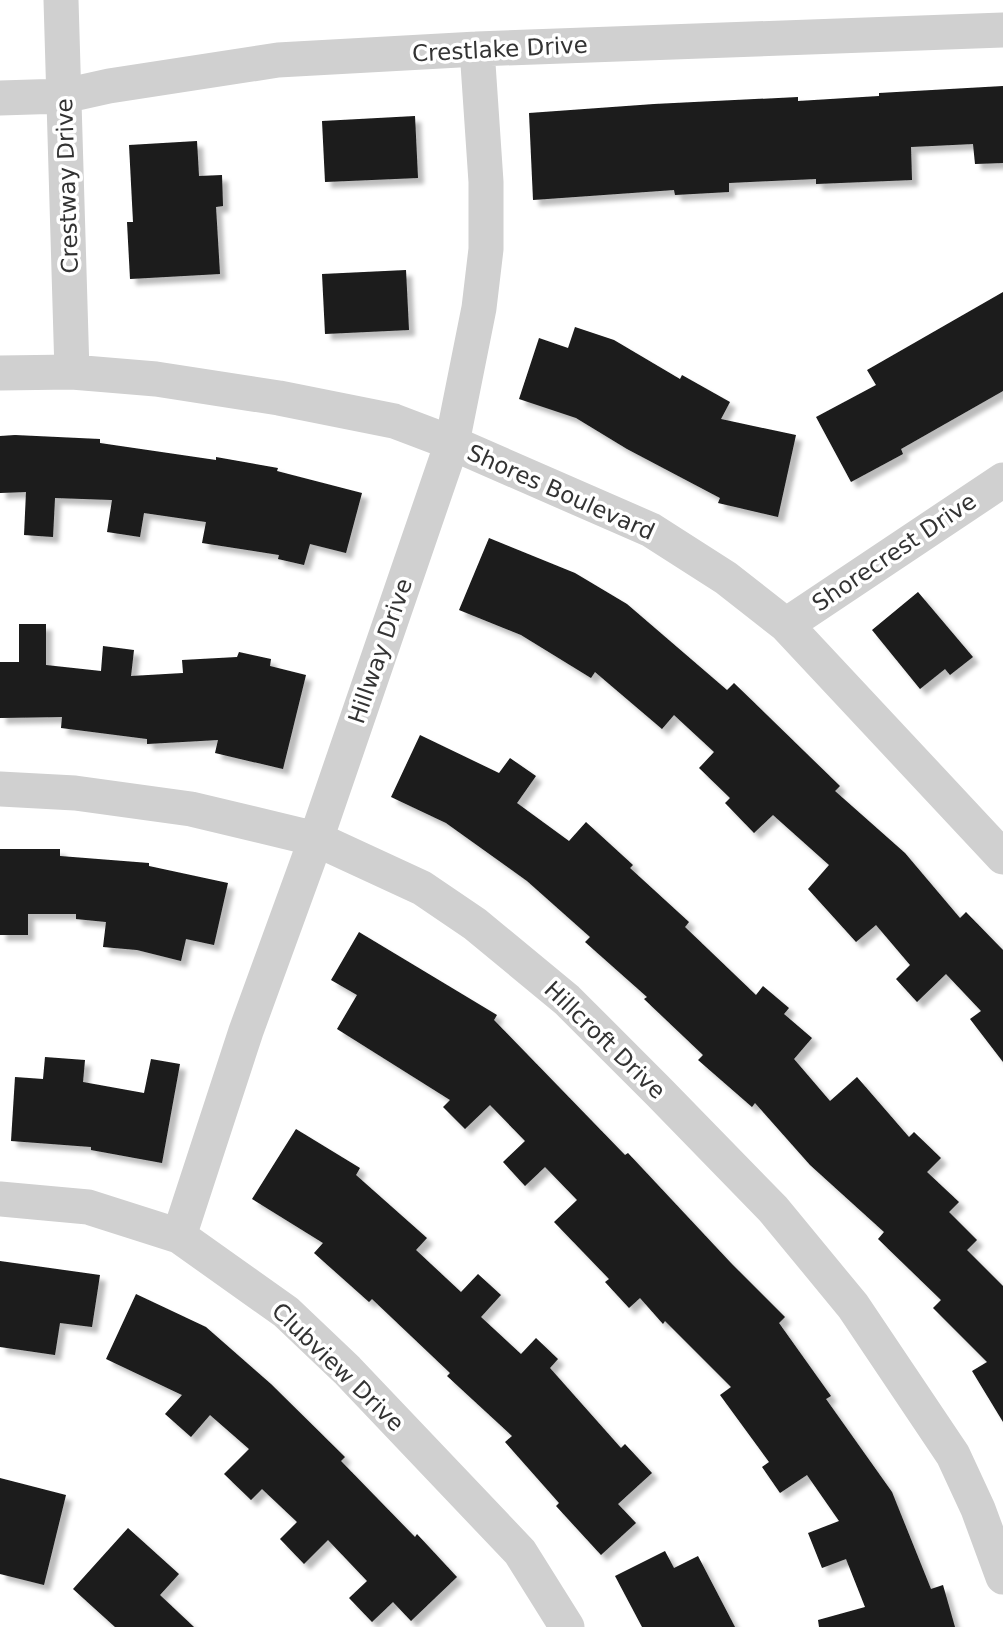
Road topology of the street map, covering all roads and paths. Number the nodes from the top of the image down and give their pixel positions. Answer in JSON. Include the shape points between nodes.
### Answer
{"nodes":[{"id":1,"x":61,"y":0,"type":"edge"},
{"id":2,"x":1003,"y":30,"type":"edge"},
{"id":3,"x":477,"y":48,"type":"junction"},
{"id":4,"x":64,"y":96,"type":"junction"},
{"id":5,"x":0,"y":98,"type":"edge"},
{"id":6,"x":72,"y":372,"type":"junction"},
{"id":7,"x":0,"y":373,"type":"edge"},
{"id":8,"x":452,"y":443,"type":"junction"},
{"id":9,"x":1003,"y":480,"type":"edge"},
{"id":10,"x":786,"y":625,"type":"junction"},
{"id":11,"x":0,"y":789,"type":"edge"},
{"id":12,"x":316,"y":839,"type":"junction"},
{"id":13,"x":1003,"y":857,"type":"edge"},
{"id":14,"x":0,"y":1199,"type":"edge"},
{"id":15,"x":179,"y":1236,"type":"junction"},
{"id":16,"x":1003,"y":1577,"type":"edge"},
{"id":17,"x":567,"y":1627,"type":"edge"}],
"edges":[{"from":1,"to":4,"type":"street","name":"Crestway Drive"},
{"from":2,"to":3,"type":"street","name":"Crestlake Drive"},
{"from":3,"to":4,"type":"street","name":"Crestlake Drive","via":[[278,60]]},
{"from":3,"to":8,"type":"street","name":"Hillway Drive","via":[[486,249]]},
{"from":4,"to":5,"type":"street","name":"Crestlake Drive"},
{"from":4,"to":6,"type":"street","name":"Crestway Drive"},
{"from":6,"to":7,"type":"street","name":"Shores Boulevard"},
{"from":6,"to":8,"type":"street","name":"Shores Boulevard","via":[[156,379],[279,398],[394,421]]},
{"from":8,"to":10,"type":"street","name":"Shores Boulevard","via":[[651,530],[726,578]]},
{"from":8,"to":12,"type":"street","name":"Hillway Drive"},
{"from":9,"to":10,"type":"street","name":"Shorecrest Drive"},
{"from":10,"to":13,"type":"street","name":"Shores Boulevard"},
{"from":11,"to":12,"type":"street","name":"Hillcroft Drive","via":[[191,808]]},
{"from":12,"to":15,"type":"street","name":"Hillway Drive","via":[[246,1031]]},
{"from":12,"to":16,"type":"street","name":"Hillcroft Drive","via":[[422,888],[475,924],[567,1000],[773,1209],[853,1306],[953,1455]]},
{"from":14,"to":15,"type":"street","name":"Clubview Drive","via":[[88,1207]]},
{"from":15,"to":17,"type":"street","name":"Clubview Drive","via":[[286,1312],[347,1370],[520,1552]]}]}
